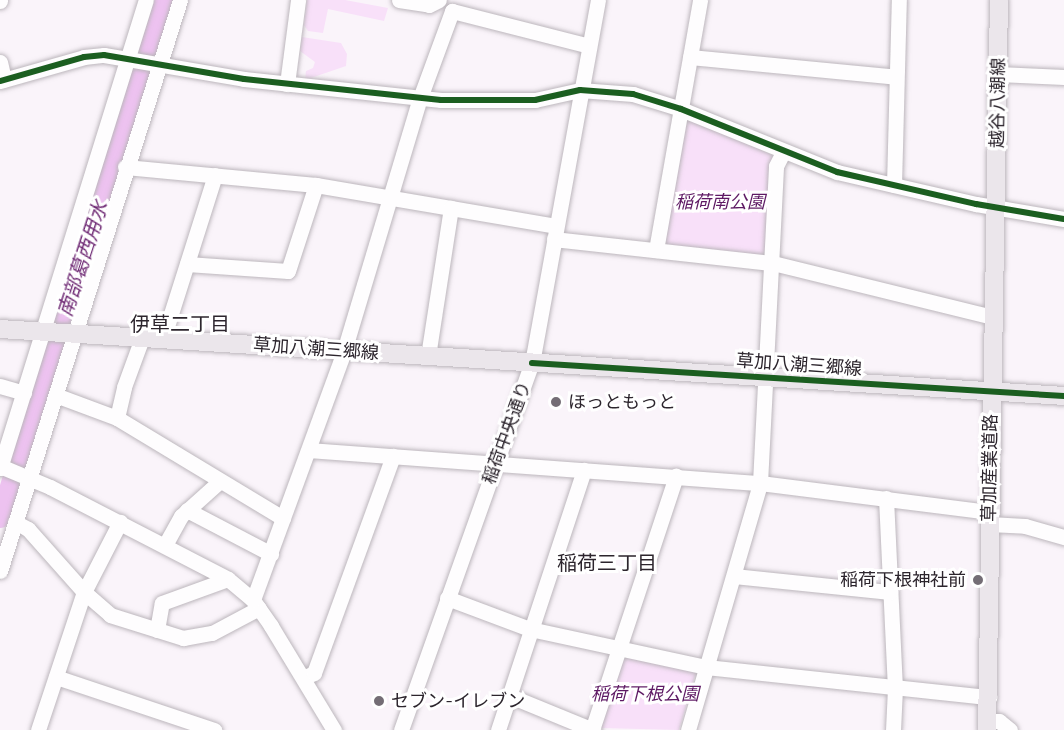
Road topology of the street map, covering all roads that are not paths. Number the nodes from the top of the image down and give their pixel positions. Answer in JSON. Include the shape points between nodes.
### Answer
{"nodes":[{"id":1,"x":146,"y":0,"type":"edge"},
{"id":2,"x":180,"y":0,"type":"edge"},
{"id":3,"x":298,"y":0,"type":"edge"},
{"id":4,"x":399,"y":0,"type":"edge"},
{"id":5,"x":438,"y":0,"type":"edge"},
{"id":6,"x":598,"y":0,"type":"edge"},
{"id":7,"x":700,"y":0,"type":"edge"},
{"id":8,"x":899,"y":0,"type":"edge"},
{"id":9,"x":999,"y":0,"type":"edge"},
{"id":10,"x":590,"y":46,"type":"junction"},
{"id":11,"x":690,"y":57,"type":"junction"},
{"id":12,"x":130,"y":58,"type":"junction"},
{"id":13,"x":0,"y":62,"type":"edge"},
{"id":14,"x":155,"y":64,"type":"junction"},
{"id":15,"x":998,"y":74,"type":"junction"},
{"id":16,"x":896,"y":77,"type":"junction"},
{"id":17,"x":1064,"y":77,"type":"edge"},
{"id":18,"x":2,"y":80,"type":"edge"},
{"id":19,"x":287,"y":84,"type":"junction"},
{"id":20,"x":580,"y":90,"type":"junction"},
{"id":21,"x":420,"y":98,"type":"junction"},
{"id":22,"x":681,"y":109,"type":"junction"},
{"id":23,"x":783,"y":152,"type":"junction"},
{"id":24,"x":125,"y":167,"type":"junction"},
{"id":25,"x":215,"y":175,"type":"junction"},
{"id":26,"x":316,"y":185,"type":"junction"},
{"id":27,"x":894,"y":185,"type":"junction"},
{"id":28,"x":389,"y":198,"type":"junction"},
{"id":29,"x":995,"y":207,"type":"junction"},
{"id":30,"x":451,"y":208,"type":"junction"},
{"id":31,"x":1064,"y":219,"type":"edge"},
{"id":32,"x":555,"y":233,"type":"junction"},
{"id":33,"x":656,"y":250,"type":"junction"},
{"id":34,"x":773,"y":263,"type":"junction"},
{"id":35,"x":187,"y":264,"type":"junction"},
{"id":36,"x":993,"y":317,"type":"junction"},
{"id":37,"x":0,"y":329,"type":"edge"},
{"id":38,"x":46,"y":332,"type":"junction"},
{"id":39,"x":72,"y":333,"type":"junction"},
{"id":40,"x":142,"y":338,"type":"junction"},
{"id":41,"x":163,"y":339,"type":"junction"},
{"id":42,"x":344,"y":351,"type":"junction"},
{"id":43,"x":428,"y":356,"type":"junction"},
{"id":44,"x":532,"y":363,"type":"junction"},
{"id":45,"x":767,"y":378,"type":"junction"},
{"id":46,"x":0,"y":386,"type":"edge"},
{"id":47,"x":24,"y":393,"type":"junction"},
{"id":48,"x":991,"y":393,"type":"junction"},
{"id":49,"x":58,"y":396,"type":"junction"},
{"id":50,"x":1064,"y":396,"type":"edge"},
{"id":51,"x":117,"y":418,"type":"junction"},
{"id":52,"x":309,"y":450,"type":"junction"},
{"id":53,"x":393,"y":456,"type":"junction"},
{"id":54,"x":496,"y":462,"type":"junction"},
{"id":55,"x":1,"y":467,"type":"edge"},
{"id":56,"x":584,"y":470,"type":"junction"},
{"id":57,"x":676,"y":476,"type":"junction"},
{"id":58,"x":26,"y":477,"type":"junction"},
{"id":59,"x":220,"y":481,"type":"junction"},
{"id":60,"x":760,"y":483,"type":"junction"},
{"id":61,"x":886,"y":498,"type":"junction"},
{"id":62,"x":187,"y":510,"type":"junction"},
{"id":63,"x":283,"y":518,"type":"junction"},
{"id":64,"x":990,"y":518,"type":"junction"},
{"id":65,"x":15,"y":522,"type":"junction"},
{"id":66,"x":120,"y":522,"type":"junction"},
{"id":67,"x":1064,"y":537,"type":"edge"},
{"id":68,"x":165,"y":545,"type":"junction"},
{"id":69,"x":271,"y":554,"type":"junction"},
{"id":70,"x":0,"y":571,"type":"edge"},
{"id":71,"x":734,"y":576,"type":"junction"},
{"id":72,"x":228,"y":579,"type":"junction"},
{"id":73,"x":84,"y":592,"type":"junction"},
{"id":74,"x":890,"y":592,"type":"junction"},
{"id":75,"x":447,"y":598,"type":"junction"},
{"id":76,"x":256,"y":604,"type":"junction"},
{"id":77,"x":530,"y":629,"type":"junction"},
{"id":78,"x":158,"y":630,"type":"junction"},
{"id":79,"x":620,"y":648,"type":"junction"},
{"id":80,"x":706,"y":667,"type":"junction"},
{"id":81,"x":56,"y":677,"type":"junction"},
{"id":82,"x":305,"y":677,"type":"junction"},
{"id":83,"x":895,"y":688,"type":"junction"},
{"id":84,"x":510,"y":696,"type":"junction"},
{"id":85,"x":988,"y":697,"type":"junction"},
{"id":86,"x":987,"y":726,"type":"edge"},
{"id":87,"x":328,"y":728,"type":"edge"},
{"id":88,"x":208,"y":729,"type":"edge"},
{"id":89,"x":38,"y":730,"type":"edge"},
{"id":90,"x":401,"y":730,"type":"edge"},
{"id":91,"x":498,"y":730,"type":"edge"},
{"id":92,"x":593,"y":730,"type":"edge"},
{"id":93,"x":688,"y":730,"type":"edge"},
{"id":94,"x":893,"y":730,"type":"edge"},
{"id":95,"x":1010,"y":730,"type":"edge"}],
"edges":[{"from":1,"to":12,"type":"street"},
{"from":2,"to":14,"type":"street"},
{"from":3,"to":19,"type":"street"},
{"from":4,"to":5,"type":"street","via":[[429,5]]},
{"from":6,"to":10,"type":"street","name":"稲荷中央通り"},
{"from":7,"to":11,"type":"street"},
{"from":8,"to":16,"type":"street"},
{"from":9,"to":15,"type":"main road","name":"越谷八潮線"},
{"from":10,"to":20,"type":"street","name":"稲荷中央通り"},
{"from":10,"to":21,"type":"street","via":[[452,11]]},
{"from":11,"to":16,"type":"street"},
{"from":11,"to":22,"type":"street"},
{"from":12,"to":14,"type":"street"},
{"from":12,"to":18,"type":"street","via":[[84,57]]},
{"from":12,"to":38,"type":"street"},
{"from":13,"to":18,"type":"street"},
{"from":14,"to":19,"type":"street"},
{"from":14,"to":24,"type":"street"},
{"from":15,"to":17,"type":"street"},
{"from":15,"to":29,"type":"main road","name":"越谷八潮線"},
{"from":16,"to":27,"type":"street"},
{"from":19,"to":21,"type":"street"},
{"from":20,"to":21,"type":"street","via":[[536,100],[469,102]]},
{"from":20,"to":22,"type":"street","via":[[633,94]]},
{"from":20,"to":32,"type":"street","name":"稲荷中央通り"},
{"from":21,"to":28,"type":"street"},
{"from":22,"to":23,"type":"street"},
{"from":22,"to":33,"type":"street"},
{"from":23,"to":27,"type":"street","via":[[837,172]]},
{"from":23,"to":34,"type":"street","via":[[776,166]]},
{"from":24,"to":25,"type":"street"},
{"from":24,"to":39,"type":"street"},
{"from":25,"to":26,"type":"street"},
{"from":25,"to":35,"type":"street"},
{"from":26,"to":28,"type":"street"},
{"from":26,"to":35,"type":"street","via":[[288,271]]},
{"from":27,"to":29,"type":"street"},
{"from":28,"to":30,"type":"street"},
{"from":28,"to":42,"type":"street"},
{"from":29,"to":31,"type":"street"},
{"from":29,"to":36,"type":"main road","name":"草加産業道路"},
{"from":30,"to":32,"type":"street"},
{"from":30,"to":43,"type":"street"},
{"from":32,"to":33,"type":"street"},
{"from":32,"to":44,"type":"street","name":"稲荷中央通り"},
{"from":33,"to":34,"type":"street"},
{"from":34,"to":36,"type":"street"},
{"from":34,"to":45,"type":"street"},
{"from":35,"to":41,"type":"street"},
{"from":36,"to":48,"type":"main road","name":"草加産業道路"},
{"from":37,"to":38,"type":"main road","name":"草加八潮三郷線"},
{"from":38,"to":39,"type":"main road","name":"草加八潮三郷線"},
{"from":38,"to":47,"type":"street"},
{"from":39,"to":40,"type":"main road","name":"草加八潮三郷線"},
{"from":39,"to":49,"type":"street"},
{"from":40,"to":41,"type":"main road","name":"草加八潮三郷線"},
{"from":40,"to":51,"type":"street"},
{"from":41,"to":42,"type":"main road","name":"草加八潮三郷線"},
{"from":42,"to":43,"type":"main road","name":"草加八潮三郷線"},
{"from":42,"to":52,"type":"street"},
{"from":43,"to":44,"type":"main road","name":"草加八潮三郷線"},
{"from":44,"to":45,"type":"main road","name":"草加八潮三郷線"},
{"from":44,"to":54,"type":"street","name":"稲荷中央通り"},
{"from":45,"to":48,"type":"main road","name":"草加八潮三郷線"},
{"from":45,"to":60,"type":"street"},
{"from":46,"to":47,"type":"street"},
{"from":47,"to":55,"type":"street"},
{"from":48,"to":50,"type":"main road","name":"草加八潮三郷線"},
{"from":48,"to":64,"type":"main road","name":"草加産業道路"},
{"from":49,"to":51,"type":"street"},
{"from":49,"to":58,"type":"street"},
{"from":51,"to":59,"type":"street"},
{"from":52,"to":53,"type":"street"},
{"from":52,"to":63,"type":"street"},
{"from":53,"to":54,"type":"street"},
{"from":53,"to":82,"type":"street","via":[[314,673]]},
{"from":54,"to":56,"type":"street"},
{"from":54,"to":75,"type":"street","name":"稲荷中央通り"},
{"from":55,"to":58,"type":"street"},
{"from":56,"to":57,"type":"street"},
{"from":56,"to":77,"type":"street"},
{"from":57,"to":60,"type":"street"},
{"from":57,"to":79,"type":"street"},
{"from":58,"to":65,"type":"street"},
{"from":58,"to":66,"type":"street"},
{"from":59,"to":62,"type":"street"},
{"from":59,"to":63,"type":"street"},
{"from":60,"to":61,"type":"street"},
{"from":60,"to":71,"type":"street"},
{"from":61,"to":64,"type":"street"},
{"from":61,"to":74,"type":"street"},
{"from":62,"to":68,"type":"street"},
{"from":62,"to":69,"type":"street"},
{"from":63,"to":69,"type":"street"},
{"from":64,"to":67,"type":"street"},
{"from":64,"to":85,"type":"main road","name":"草加産業道路"},
{"from":65,"to":70,"type":"street"},
{"from":65,"to":73,"type":"street","via":[[28,529]]},
{"from":66,"to":68,"type":"street"},
{"from":66,"to":73,"type":"street"},
{"from":68,"to":72,"type":"street"},
{"from":69,"to":76,"type":"street"},
{"from":71,"to":74,"type":"street"},
{"from":71,"to":80,"type":"street"},
{"from":72,"to":76,"type":"street"},
{"from":72,"to":78,"type":"street","via":[[162,603]]},
{"from":73,"to":78,"type":"street","via":[[110,615]]},
{"from":73,"to":81,"type":"street"},
{"from":74,"to":83,"type":"street"},
{"from":75,"to":77,"type":"street"},
{"from":75,"to":90,"type":"street","name":"稲荷中央通り"},
{"from":76,"to":78,"type":"street","via":[[212,633],[183,638]]},
{"from":76,"to":82,"type":"street"},
{"from":77,"to":79,"type":"street"},
{"from":77,"to":84,"type":"street"},
{"from":79,"to":80,"type":"street"},
{"from":79,"to":92,"type":"street"},
{"from":80,"to":83,"type":"street"},
{"from":80,"to":93,"type":"street"},
{"from":81,"to":88,"type":"street"},
{"from":81,"to":89,"type":"street"},
{"from":82,"to":87,"type":"street"},
{"from":83,"to":85,"type":"street"},
{"from":83,"to":94,"type":"street"},
{"from":84,"to":91,"type":"street"},
{"from":84,"to":92,"type":"street"},
{"from":85,"to":86,"type":"main road","name":"草加産業道路"},
{"from":86,"to":95,"type":"street","via":[[999,722]]}]}
